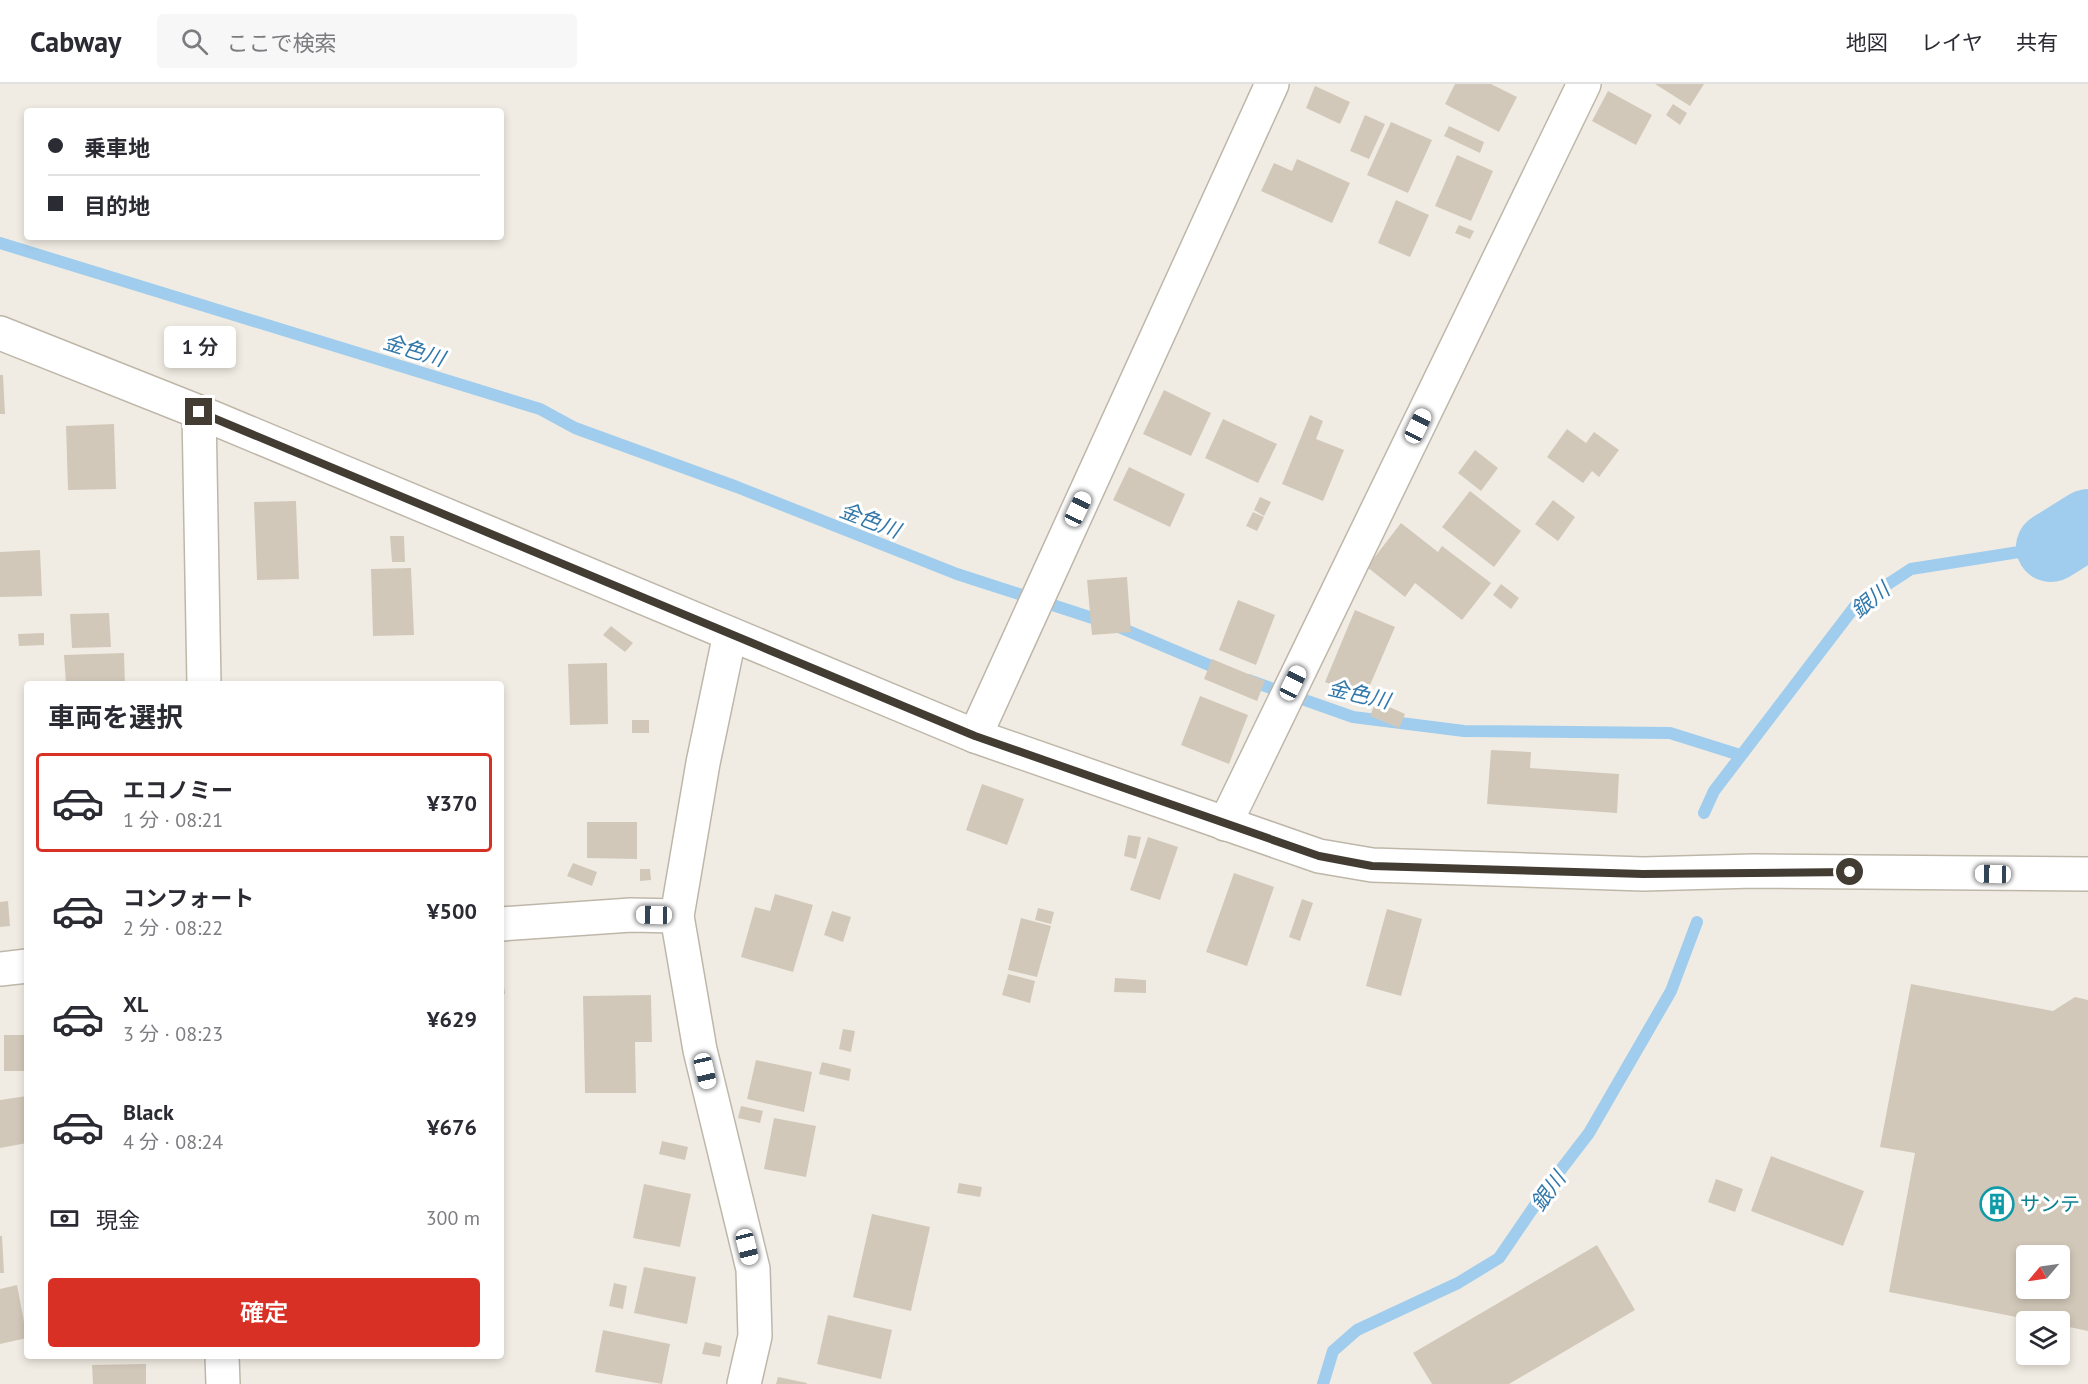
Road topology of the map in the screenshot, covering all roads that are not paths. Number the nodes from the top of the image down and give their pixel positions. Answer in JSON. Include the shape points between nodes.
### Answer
{"nodes":[{"id":1,"x":1272,"y":84,"type":"edge"},
{"id":2,"x":1584,"y":84,"type":"edge"},
{"id":3,"x":0,"y":333,"type":"edge"},
{"id":4,"x":199,"y":412,"type":"junction"},
{"id":5,"x":730,"y":634,"type":"junction"},
{"id":6,"x":204,"y":681,"type":"edge"},
{"id":7,"x":975,"y":736,"type":"junction"},
{"id":8,"x":1225,"y":824,"type":"junction"},
{"id":9,"x":2088,"y":874,"type":"edge"},
{"id":10,"x":677,"y":916,"type":"junction"},
{"id":11,"x":504,"y":924,"type":"edge"},
{"id":12,"x":24,"y":966,"type":"edge"},
{"id":13,"x":0,"y":969,"type":"edge"},
{"id":14,"x":222,"y":1359,"type":"edge"},
{"id":15,"x":223,"y":1384,"type":"edge"},
{"id":16,"x":744,"y":1384,"type":"edge"}],
"edges":[{"from":1,"to":7,"type":"street"},
{"from":2,"to":8,"type":"street"},
{"from":3,"to":4,"type":"street"},
{"from":4,"to":5,"type":"street"},
{"from":4,"to":6,"type":"street"},
{"from":5,"to":7,"type":"street"},
{"from":5,"to":10,"type":"street"},
{"from":7,"to":8,"type":"street"},
{"from":8,"to":9,"type":"street","via":[[1319,856],[1372,866],[1643,874]]},
{"from":10,"to":11,"type":"street","via":[[631,915]]},
{"from":10,"to":16,"type":"street","via":[[700,1050],[753,1269],[755,1336]]},
{"from":12,"to":13,"type":"street"},
{"from":14,"to":15,"type":"street"}]}
